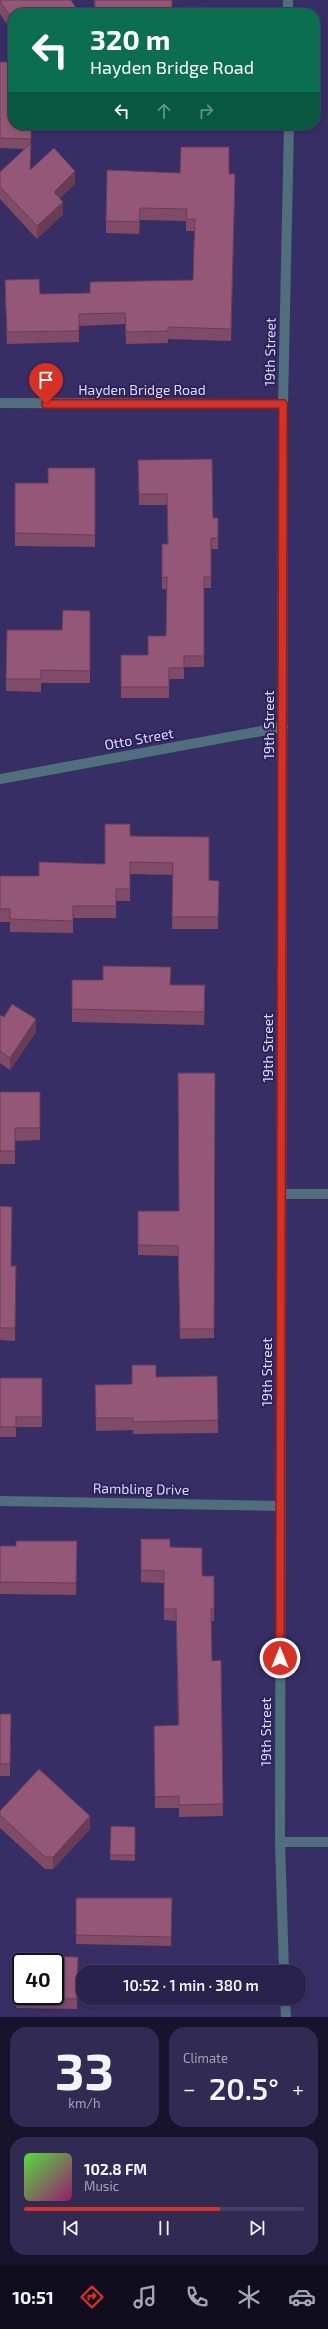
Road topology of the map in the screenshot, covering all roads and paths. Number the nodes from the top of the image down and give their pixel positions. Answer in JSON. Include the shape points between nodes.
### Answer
{"nodes":[{"id":1,"x":289,"y":130,"type":"edge"},
{"id":2,"x":0,"y":403,"type":"edge"},
{"id":3,"x":283,"y":404,"type":"junction"},
{"id":4,"x":283,"y":726,"type":"junction"},
{"id":5,"x":0,"y":779,"type":"edge"},
{"id":6,"x":281,"y":1194,"type":"junction"},
{"id":7,"x":328,"y":1194,"type":"edge"},
{"id":8,"x":0,"y":1501,"type":"edge"},
{"id":9,"x":281,"y":1506,"type":"junction"},
{"id":10,"x":280,"y":1842,"type":"junction"},
{"id":11,"x":328,"y":1842,"type":"edge"},
{"id":12,"x":284,"y":1965,"type":"edge"},
{"id":13,"x":285,"y":2005,"type":"edge"},
{"id":14,"x":286,"y":2017,"type":"edge"}],
"edges":[{"from":1,"to":3,"type":"street","name":"19th Street"},
{"from":2,"to":3,"type":"street","name":"Hayden Bridge Road"},
{"from":3,"to":4,"type":"street","name":"19th Street"},
{"from":4,"to":5,"type":"street","name":"Otto Street"},
{"from":4,"to":6,"type":"street","name":"19th Street"},
{"from":6,"to":7,"type":"street"},
{"from":6,"to":9,"type":"street","name":"19th Street"},
{"from":8,"to":9,"type":"street","name":"Rambling Drive"},
{"from":9,"to":10,"type":"street","name":"19th Street"},
{"from":10,"to":11,"type":"street"},
{"from":10,"to":12,"type":"street","name":"19th Street"},
{"from":13,"to":14,"type":"street"}]}
